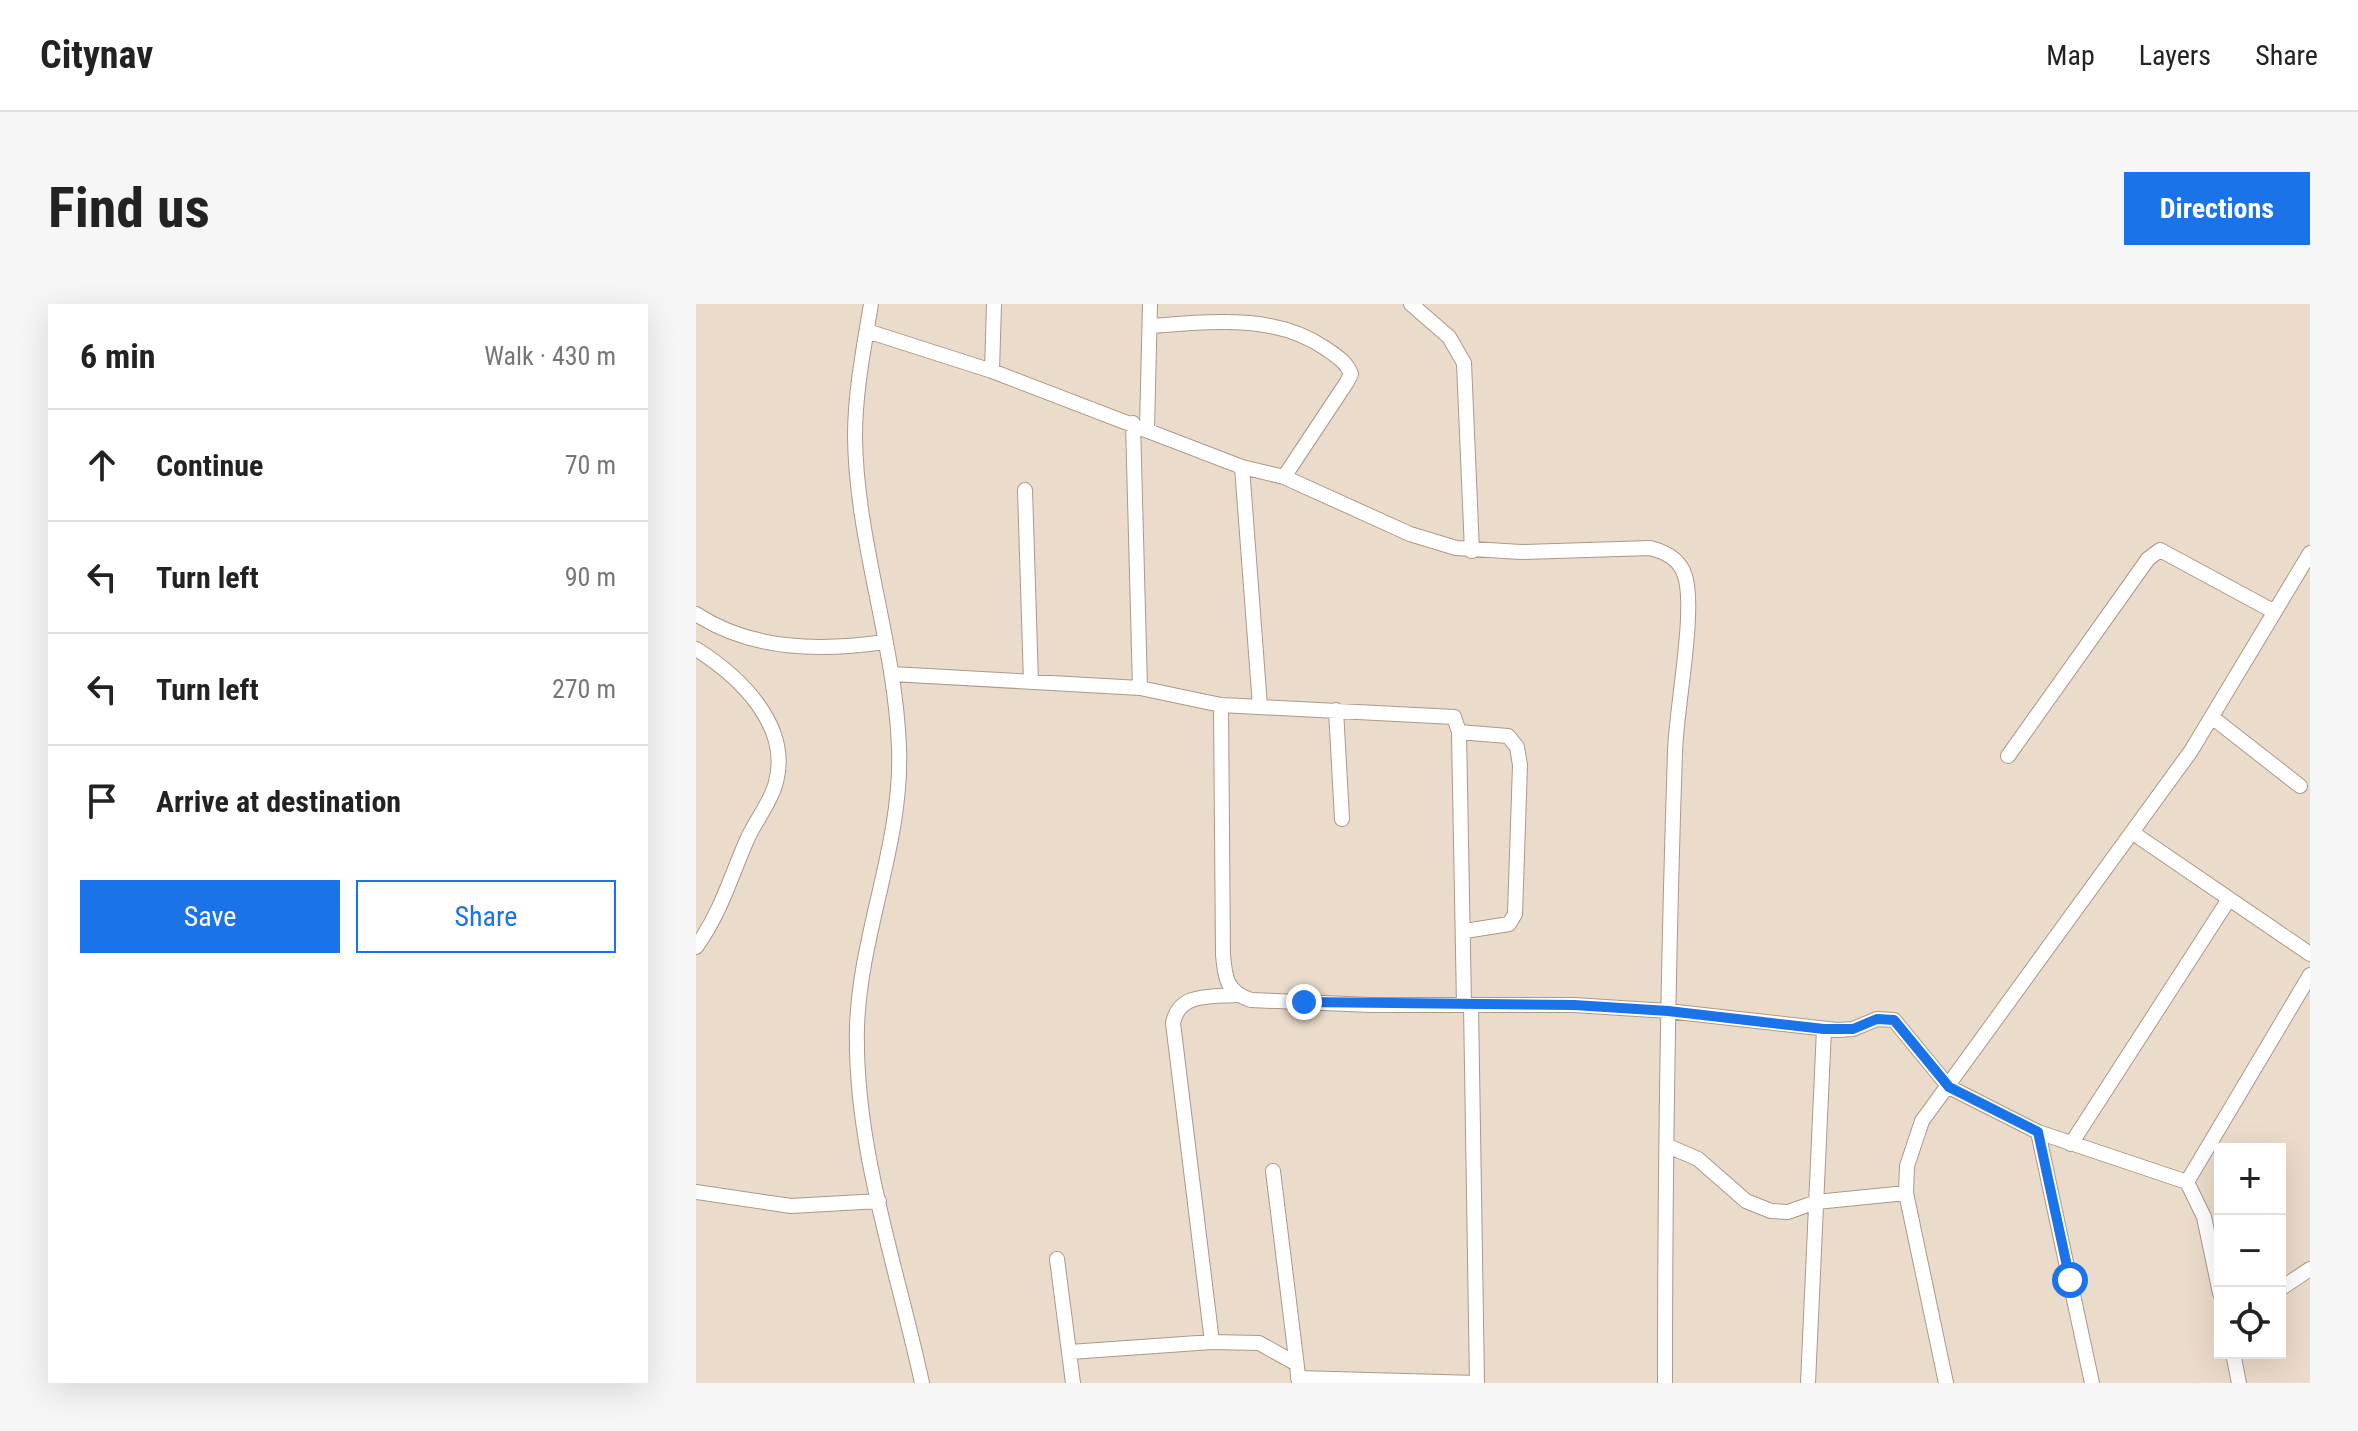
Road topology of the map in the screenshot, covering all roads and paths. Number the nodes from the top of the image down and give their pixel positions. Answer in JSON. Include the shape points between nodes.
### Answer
{"nodes":[{"id":1,"x":871,"y":304,"type":"edge"},
{"id":2,"x":994,"y":304,"type":"edge"},
{"id":3,"x":1150,"y":304,"type":"edge"},
{"id":4,"x":1411,"y":304,"type":"edge"},
{"id":5,"x":1150,"y":326,"type":"junction"},
{"id":6,"x":867,"y":331,"type":"junction"},
{"id":7,"x":992,"y":371,"type":"junction"},
{"id":8,"x":1140,"y":425,"type":"junction"},
{"id":9,"x":1242,"y":467,"type":"junction"},
{"id":10,"x":1284,"y":477,"type":"junction"},
{"id":11,"x":1025,"y":490,"type":"dead end"},
{"id":12,"x":1472,"y":551,"type":"junction"},
{"id":13,"x":2310,"y":553,"type":"edge"},
{"id":14,"x":2273,"y":611,"type":"junction"},
{"id":15,"x":696,"y":614,"type":"edge"},
{"id":16,"x":885,"y":642,"type":"junction"},
{"id":17,"x":696,"y":649,"type":"edge"},
{"id":18,"x":892,"y":674,"type":"junction"},
{"id":19,"x":1031,"y":682,"type":"junction"},
{"id":20,"x":1140,"y":688,"type":"junction"},
{"id":21,"x":1221,"y":705,"type":"junction"},
{"id":22,"x":1260,"y":706,"type":"junction"},
{"id":23,"x":1336,"y":710,"type":"junction"},
{"id":24,"x":2213,"y":718,"type":"junction"},
{"id":25,"x":1459,"y":732,"type":"junction"},
{"id":26,"x":2008,"y":756,"type":"dead end"},
{"id":27,"x":2300,"y":786,"type":"dead end"},
{"id":28,"x":1342,"y":819,"type":"dead end"},
{"id":29,"x":2133,"y":833,"type":"junction"},
{"id":30,"x":2229,"y":899,"type":"junction"},
{"id":31,"x":1465,"y":931,"type":"junction"},
{"id":32,"x":696,"y":947,"type":"edge"},
{"id":33,"x":2310,"y":954,"type":"edge"},
{"id":34,"x":2310,"y":975,"type":"edge"},
{"id":35,"x":1235,"y":995,"type":"junction"},
{"id":36,"x":1467,"y":1005,"type":"junction"},
{"id":37,"x":1668,"y":1011,"type":"junction"},
{"id":38,"x":1824,"y":1029,"type":"junction"},
{"id":39,"x":1949,"y":1087,"type":"junction"},
{"id":40,"x":2038,"y":1132,"type":"junction"},
{"id":41,"x":2071,"y":1144,"type":"junction"},
{"id":42,"x":1668,"y":1146,"type":"junction"},
{"id":43,"x":1273,"y":1171,"type":"dead end"},
{"id":44,"x":2187,"y":1182,"type":"junction"},
{"id":45,"x":696,"y":1192,"type":"edge"},
{"id":46,"x":1906,"y":1193,"type":"junction"},
{"id":47,"x":879,"y":1201,"type":"junction"},
{"id":48,"x":1816,"y":1202,"type":"junction"},
{"id":49,"x":1057,"y":1259,"type":"dead end"},
{"id":50,"x":2310,"y":1269,"type":"edge"},
{"id":51,"x":2219,"y":1287,"type":"edge"},
{"id":52,"x":2283,"y":1287,"type":"edge"},
{"id":53,"x":1212,"y":1342,"type":"junction"},
{"id":54,"x":1070,"y":1352,"type":"junction"},
{"id":55,"x":2234,"y":1359,"type":"edge"},
{"id":56,"x":1297,"y":1375,"type":"edge"},
{"id":57,"x":1402,"y":1382,"type":"edge"},
{"id":58,"x":922,"y":1383,"type":"edge"},
{"id":59,"x":1073,"y":1383,"type":"edge"},
{"id":60,"x":1477,"y":1383,"type":"edge"},
{"id":61,"x":1665,"y":1383,"type":"edge"},
{"id":62,"x":1808,"y":1383,"type":"edge"},
{"id":63,"x":1946,"y":1383,"type":"edge"},
{"id":64,"x":2092,"y":1383,"type":"edge"},
{"id":65,"x":2239,"y":1383,"type":"edge"}],
"edges":[{"from":1,"to":6,"type":"street"},
{"from":2,"to":7,"type":"street"},
{"from":3,"to":5,"type":"street"},
{"from":4,"to":12,"type":"street","via":[[1449,337],[1464,363]]},
{"from":5,"to":8,"type":"street"},
{"from":5,"to":10,"type":"street","via":[[1276,325],[1312,340],[1349,366],[1347,382]]},
{"from":6,"to":7,"type":"street"},
{"from":6,"to":16,"type":"street","via":[[855,437]]},
{"from":7,"to":8,"type":"street"},
{"from":8,"to":9,"type":"street"},
{"from":8,"to":20,"type":"street"},
{"from":9,"to":10,"type":"street"},
{"from":9,"to":22,"type":"street"},
{"from":10,"to":12,"type":"street","via":[[1410,534]]},
{"from":11,"to":19,"type":"street"},
{"from":12,"to":37,"type":"street","via":[[1650,548],[1666,552],[1685,576]]},
{"from":13,"to":14,"type":"street"},
{"from":14,"to":24,"type":"street"},
{"from":14,"to":26,"type":"street","via":[[2160,550],[2148,559]]},
{"from":15,"to":16,"type":"street","via":[[728,630],[802,648]]},
{"from":16,"to":18,"type":"street"},
{"from":17,"to":32,"type":"street","via":[[720,664],[754,701],[775,737],[779,762],[774,788]]},
{"from":18,"to":19,"type":"street"},
{"from":18,"to":47,"type":"street","via":[[899,803],[857,1029],[864,1128]]},
{"from":19,"to":20,"type":"street"},
{"from":20,"to":21,"type":"street"},
{"from":21,"to":22,"type":"street"},
{"from":21,"to":35,"type":"street","via":[[1223,955],[1227,983]]},
{"from":22,"to":23,"type":"street"},
{"from":23,"to":25,"type":"street","via":[[1443,715],[1454,717]]},
{"from":23,"to":28,"type":"street"},
{"from":24,"to":27,"type":"street"},
{"from":24,"to":29,"type":"street"},
{"from":25,"to":31,"type":"street"},
{"from":25,"to":31,"type":"street","via":[[1508,736],[1517,747],[1520,765],[1515,914],[1509,924]]},
{"from":29,"to":30,"type":"street"},
{"from":29,"to":39,"type":"street"},
{"from":30,"to":33,"type":"street"},
{"from":30,"to":41,"type":"street"},
{"from":31,"to":36,"type":"street"},
{"from":34,"to":44,"type":"street"},
{"from":35,"to":36,"type":"street","via":[[1251,1000]]},
{"from":35,"to":53,"type":"street","via":[[1186,1001],[1176,1010],[1173,1023]]},
{"from":36,"to":37,"type":"street"},
{"from":36,"to":60,"type":"street"},
{"from":37,"to":38,"type":"street"},
{"from":37,"to":42,"type":"street"},
{"from":38,"to":39,"type":"street","via":[[1894,1020]]},
{"from":38,"to":48,"type":"street"},
{"from":39,"to":40,"type":"street"},
{"from":39,"to":46,"type":"street","via":[[1912,1143]]},
{"from":40,"to":41,"type":"street"},
{"from":40,"to":64,"type":"street"},
{"from":41,"to":44,"type":"street"},
{"from":42,"to":48,"type":"street","via":[[1698,1159],[1756,1206],[1788,1212]]},
{"from":42,"to":61,"type":"street"},
{"from":43,"to":56,"type":"street"},
{"from":44,"to":51,"type":"street","via":[[2201,1209]]},
{"from":45,"to":47,"type":"street","via":[[791,1206]]},
{"from":46,"to":48,"type":"street"},
{"from":46,"to":63,"type":"street"},
{"from":47,"to":58,"type":"street"},
{"from":48,"to":62,"type":"street"},
{"from":49,"to":54,"type":"street"},
{"from":50,"to":52,"type":"street"},
{"from":53,"to":54,"type":"street"},
{"from":53,"to":56,"type":"street","via":[[1259,1343]]},
{"from":54,"to":59,"type":"street"},
{"from":55,"to":65,"type":"street"},
{"from":56,"to":57,"type":"street"},
{"from":57,"to":60,"type":"street"}]}
